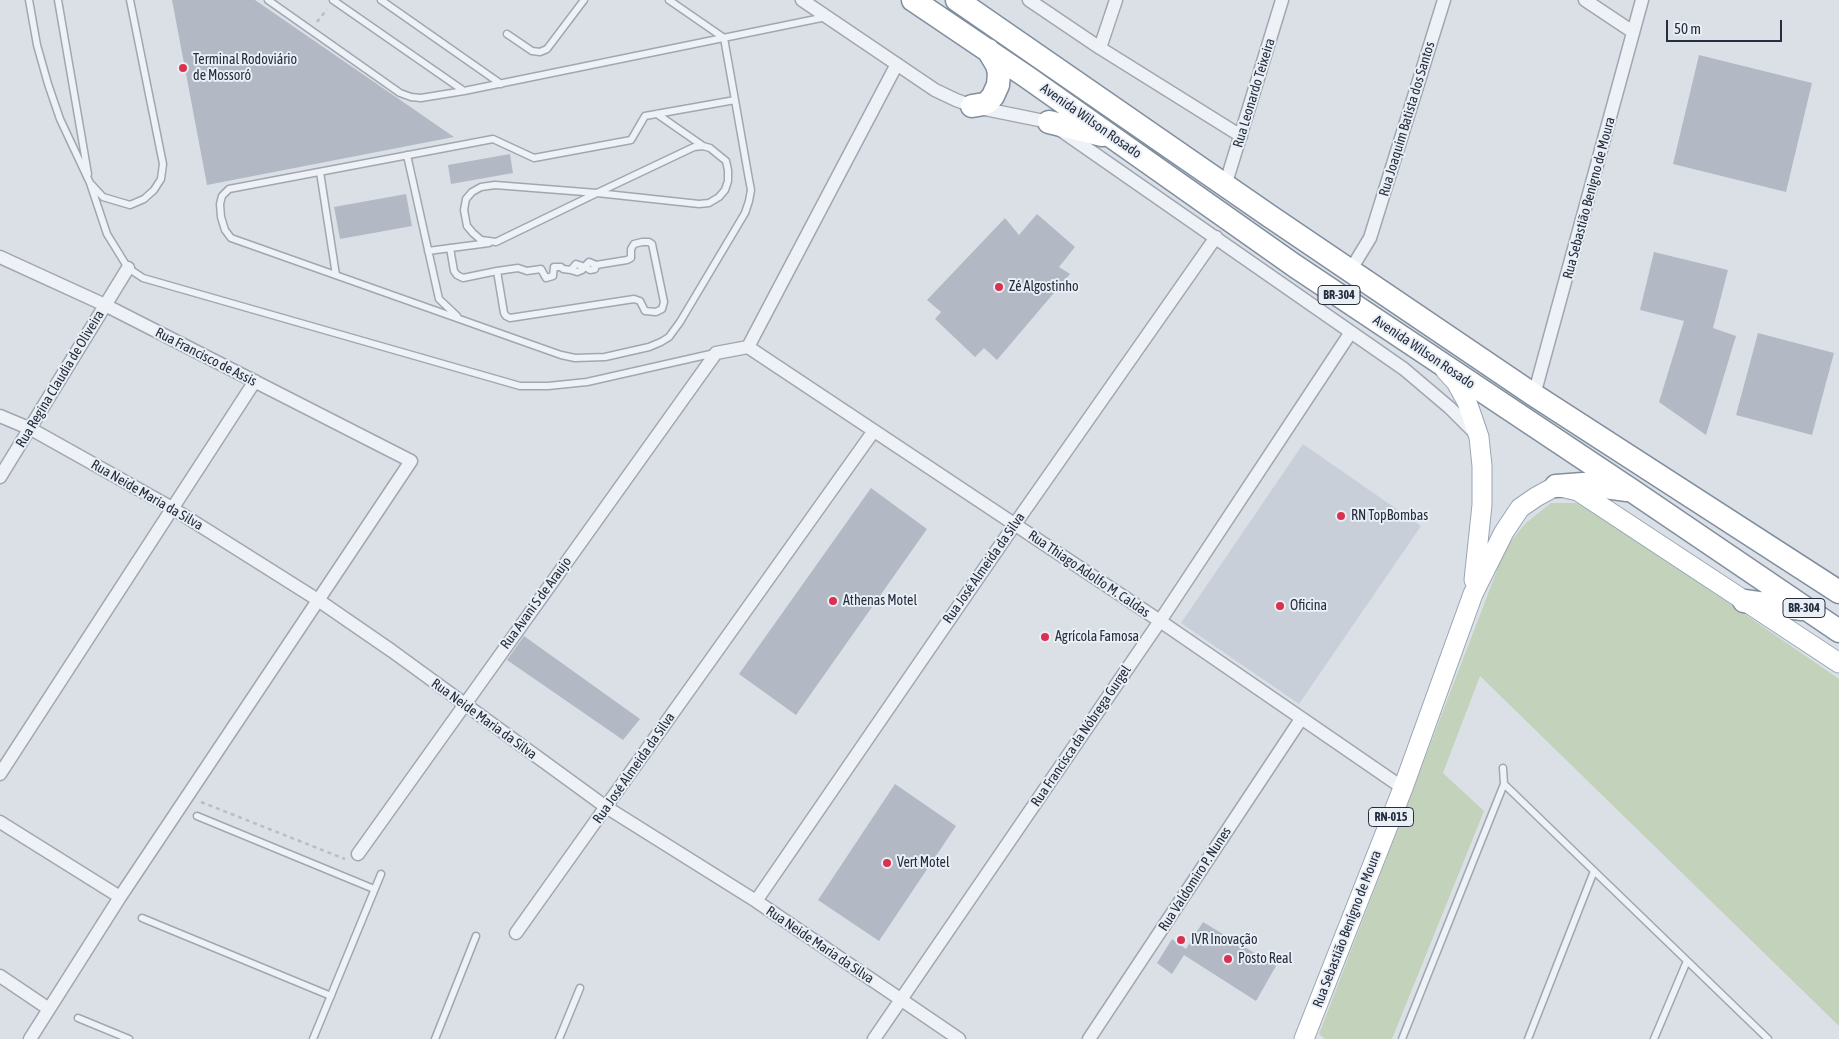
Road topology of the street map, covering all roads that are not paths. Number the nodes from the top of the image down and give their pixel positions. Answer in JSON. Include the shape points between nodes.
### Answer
{"nodes":[{"id":1,"x":29,"y":0,"type":"edge"},
{"id":2,"x":58,"y":0,"type":"edge"},
{"id":3,"x":130,"y":0,"type":"edge"},
{"id":4,"x":268,"y":0,"type":"edge"},
{"id":5,"x":333,"y":0,"type":"edge"},
{"id":6,"x":381,"y":0,"type":"edge"},
{"id":7,"x":584,"y":0,"type":"edge"},
{"id":8,"x":669,"y":0,"type":"edge"},
{"id":9,"x":802,"y":0,"type":"edge"},
{"id":10,"x":913,"y":0,"type":"edge"},
{"id":11,"x":957,"y":0,"type":"edge"},
{"id":12,"x":1029,"y":0,"type":"edge"},
{"id":13,"x":1116,"y":0,"type":"edge"},
{"id":14,"x":1282,"y":0,"type":"edge"},
{"id":15,"x":1444,"y":0,"type":"edge"},
{"id":16,"x":1586,"y":0,"type":"edge"},
{"id":17,"x":1642,"y":0,"type":"edge"},
{"id":18,"x":827,"y":17,"type":"junction"},
{"id":19,"x":1633,"y":32,"type":"junction"},
{"id":20,"x":507,"y":34,"type":"dead end"},
{"id":21,"x":724,"y":38,"type":"junction"},
{"id":22,"x":1100,"y":48,"type":"junction"},
{"id":23,"x":988,"y":50,"type":"junction"},
{"id":24,"x":897,"y":64,"type":"junction"},
{"id":25,"x":501,"y":84,"type":"junction"},
{"id":26,"x":464,"y":91,"type":"junction"},
{"id":27,"x":735,"y":100,"type":"junction"},
{"id":28,"x":972,"y":106,"type":"junction"},
{"id":29,"x":657,"y":114,"type":"junction"},
{"id":30,"x":1049,"y":122,"type":"junction"},
{"id":31,"x":1241,"y":136,"type":"junction"},
{"id":32,"x":1115,"y":138,"type":"junction"},
{"id":33,"x":703,"y":146,"type":"junction"},
{"id":34,"x":407,"y":155,"type":"junction"},
{"id":35,"x":320,"y":172,"type":"junction"},
{"id":36,"x":90,"y":183,"type":"junction"},
{"id":37,"x":1225,"y":186,"type":"junction"},
{"id":38,"x":597,"y":193,"type":"junction"},
{"id":39,"x":1216,"y":237,"type":"junction"},
{"id":40,"x":496,"y":242,"type":"junction"},
{"id":41,"x":450,"y":248,"type":"junction"},
{"id":42,"x":428,"y":251,"type":"junction"},
{"id":43,"x":0,"y":257,"type":"edge"},
{"id":44,"x":128,"y":268,"type":"junction"},
{"id":45,"x":497,"y":271,"type":"junction"},
{"id":46,"x":1350,"y":271,"type":"junction"},
{"id":47,"x":336,"y":275,"type":"junction"},
{"id":48,"x":105,"y":306,"type":"junction"},
{"id":49,"x":460,"y":319,"type":"junction"},
{"id":50,"x":1351,"y":332,"type":"junction"},
{"id":51,"x":748,"y":347,"type":"junction"},
{"id":52,"x":716,"y":353,"type":"junction"},
{"id":53,"x":1436,"y":360,"type":"junction"},
{"id":54,"x":254,"y":381,"type":"junction"},
{"id":55,"x":1534,"y":395,"type":"junction"},
{"id":56,"x":0,"y":416,"type":"edge"},
{"id":57,"x":31,"y":429,"type":"junction"},
{"id":58,"x":873,"y":432,"type":"junction"},
{"id":59,"x":1479,"y":437,"type":"junction"},
{"id":60,"x":0,"y":477,"type":"edge"},
{"id":61,"x":1556,"y":486,"type":"junction"},
{"id":62,"x":1634,"y":492,"type":"junction"},
{"id":63,"x":172,"y":508,"type":"junction"},
{"id":64,"x":1015,"y":524,"type":"junction"},
{"id":65,"x":1839,"y":592,"type":"edge"},
{"id":66,"x":1473,"y":594,"type":"junction"},
{"id":67,"x":318,"y":600,"type":"junction"},
{"id":68,"x":1744,"y":601,"type":"junction"},
{"id":69,"x":1807,"y":610,"type":"junction"},
{"id":70,"x":1160,"y":621,"type":"junction"},
{"id":71,"x":1839,"y":631,"type":"edge"},
{"id":72,"x":1839,"y":663,"type":"edge"},
{"id":73,"x":464,"y":704,"type":"junction"},
{"id":74,"x":1301,"y":719,"type":"junction"},
{"id":75,"x":1502,"y":768,"type":"dead end"},
{"id":76,"x":0,"y":774,"type":"edge"},
{"id":77,"x":1504,"y":784,"type":"junction"},
{"id":78,"x":1402,"y":788,"type":"junction"},
{"id":79,"x":606,"y":807,"type":"junction"},
{"id":80,"x":197,"y":816,"type":"dead end"},
{"id":81,"x":0,"y":822,"type":"edge"},
{"id":82,"x":356,"y":859,"type":"road end"},
{"id":83,"x":1594,"y":871,"type":"junction"},
{"id":84,"x":381,"y":874,"type":"dead end"},
{"id":85,"x":374,"y":889,"type":"junction"},
{"id":86,"x":120,"y":897,"type":"junction"},
{"id":87,"x":756,"y":901,"type":"junction"},
{"id":88,"x":142,"y":918,"type":"dead end"},
{"id":89,"x":516,"y":933,"type":"dead end"},
{"id":90,"x":476,"y":936,"type":"dead end"},
{"id":91,"x":1687,"y":961,"type":"junction"},
{"id":92,"x":0,"y":976,"type":"edge"},
{"id":93,"x":580,"y":988,"type":"dead end"},
{"id":94,"x":331,"y":996,"type":"junction"},
{"id":95,"x":901,"y":1000,"type":"junction"},
{"id":96,"x":49,"y":1008,"type":"junction"},
{"id":97,"x":78,"y":1018,"type":"dead end"},
{"id":98,"x":1306,"y":1038,"type":"edge"},
{"id":99,"x":30,"y":1039,"type":"edge"},
{"id":100,"x":129,"y":1039,"type":"edge"},
{"id":101,"x":313,"y":1039,"type":"edge"},
{"id":102,"x":435,"y":1039,"type":"edge"},
{"id":103,"x":559,"y":1039,"type":"edge"},
{"id":104,"x":874,"y":1039,"type":"edge"},
{"id":105,"x":958,"y":1039,"type":"edge"},
{"id":106,"x":1089,"y":1039,"type":"edge"},
{"id":107,"x":1402,"y":1039,"type":"edge"},
{"id":108,"x":1528,"y":1039,"type":"edge"},
{"id":109,"x":1654,"y":1039,"type":"edge"},
{"id":110,"x":1768,"y":1039,"type":"edge"}],
"edges":[{"from":1,"to":36,"type":"lane","via":[[48,84],[60,119]]},
{"from":2,"to":36,"type":"lane"},
{"from":3,"to":36,"type":"lane","via":[[163,164],[161,179],[144,199],[130,205],[103,197]]},
{"from":4,"to":26,"type":"lane","via":[[400,93],[421,98]]},
{"from":5,"to":26,"type":"lane"},
{"from":6,"to":25,"type":"lane"},
{"from":7,"to":20,"type":"lane","via":[[547,49],[532,51]]},
{"from":8,"to":21,"type":"lane"},
{"from":9,"to":18,"type":"street"},
{"from":10,"to":23,"type":"highway","name":"Avenida Wilson Rosado","number":"BR-304"},
{"from":11,"to":37,"type":"highway","name":"Avenida Wilson Rosado","number":"BR-304"},
{"from":12,"to":22,"type":"street"},
{"from":13,"to":22,"type":"street"},
{"from":14,"to":31,"type":"street","name":"Rua Leonardo Teixeira"},
{"from":15,"to":46,"type":"street","name":"Rua Joaquim Batista dos Santos","via":[[1370,238]]},
{"from":16,"to":19,"type":"street"},
{"from":17,"to":19,"type":"street","name":"Rua Sebastião Benigno de Moura"},
{"from":18,"to":21,"type":"lane"},
{"from":18,"to":24,"type":"street"},
{"from":19,"to":55,"type":"street","name":"Rua Sebastião Benigno de Moura"},
{"from":21,"to":25,"type":"lane"},
{"from":21,"to":27,"type":"lane"},
{"from":22,"to":31,"type":"street"},
{"from":23,"to":28,"type":"highway","via":[[997,65],[998,85],[988,102]]},
{"from":23,"to":32,"type":"highway","name":"Avenida Wilson Rosado","number":"BR-304"},
{"from":24,"to":28,"type":"street","via":[[936,90]]},
{"from":24,"to":51,"type":"street"},
{"from":25,"to":26,"type":"lane"},
{"from":27,"to":29,"type":"lane"},
{"from":27,"to":49,"type":"lane","via":[[751,190],[749,201],[735,230],[669,337],[649,346],[605,356],[575,358]]},
{"from":28,"to":30,"type":"street"},
{"from":29,"to":33,"type":"lane"},
{"from":29,"to":34,"type":"lane","via":[[645,116],[631,140],[534,158],[494,139]]},
{"from":30,"to":32,"type":"highway"},
{"from":30,"to":39,"type":"street"},
{"from":31,"to":37,"type":"street","name":"Rua Leonardo Teixeira"},
{"from":32,"to":53,"type":"highway","name":"Avenida Wilson Rosado","number":"BR-304","via":[[1295,266]]},
{"from":33,"to":38,"type":"lane","via":[[687,150]]},
{"from":33,"to":38,"type":"lane","via":[[726,161],[728,170],[725,190],[709,203]]},
{"from":34,"to":35,"type":"lane"},
{"from":34,"to":42,"type":"lane"},
{"from":35,"to":47,"type":"lane"},
{"from":35,"to":47,"type":"lane","via":[[228,190],[220,204],[221,218],[231,238]]},
{"from":36,"to":44,"type":"lane","via":[[107,234]]},
{"from":37,"to":46,"type":"highway","name":"Avenida Wilson Rosado","number":"BR-304"},
{"from":38,"to":40,"type":"lane"},
{"from":38,"to":40,"type":"lane","via":[[495,185],[482,187],[466,199],[467,226],[482,240]]},
{"from":39,"to":50,"type":"street"},
{"from":39,"to":64,"type":"street","name":"Rua José Almeida da Silva"},
{"from":40,"to":41,"type":"lane"},
{"from":41,"to":42,"type":"lane"},
{"from":41,"to":45,"type":"lane","via":[[454,271],[463,278]]},
{"from":42,"to":49,"type":"lane","via":[[439,299]]},
{"from":43,"to":48,"type":"street","name":"Rua Francisco de Assis"},
{"from":44,"to":48,"type":"street","name":"Rua Regina Claudia de Oliveira"},
{"from":44,"to":52,"type":"lane","via":[[143,278],[520,386],[587,382]]},
{"from":45,"to":45,"type":"lane","via":[[504,312],[510,318],[634,299],[640,301],[645,311],[656,312],[662,309],[664,302],[654,246],[648,242],[634,244],[631,258],[627,260],[596,265],[589,262],[585,267],[576,264],[571,270],[554,268],[553,276],[546,278],[542,270],[518,268]]},
{"from":46,"to":55,"type":"highway","name":"Avenida Wilson Rosado","number":"BR-304"},
{"from":47,"to":49,"type":"lane"},
{"from":48,"to":54,"type":"street","name":"Rua Francisco de Assis"},
{"from":48,"to":57,"type":"street","name":"Rua Regina Claudia de Oliveira"},
{"from":50,"to":59,"type":"street","via":[[1404,369]]},
{"from":50,"to":70,"type":"street","name":"Rua Francisca da Nóbrega Gurgel"},
{"from":51,"to":52,"type":"street"},
{"from":51,"to":58,"type":"street","name":"Rua Thiago Adolfo M. Caldas"},
{"from":52,"to":73,"type":"street","name":"Rua Avani S de Araujo"},
{"from":53,"to":59,"type":"main road","via":[[1460,388]]},
{"from":53,"to":62,"type":"highway","name":"Avenida Wilson Rosado","number":"BR-304"},
{"from":54,"to":63,"type":"street"},
{"from":54,"to":67,"type":"street","name":"Rua Francisco de Assis","via":[[411,461]]},
{"from":55,"to":65,"type":"highway","name":"Avenida Wilson Rosado","number":"BR-304"},
{"from":56,"to":57,"type":"street","name":"Rua Neide Maria da Silva"},
{"from":57,"to":60,"type":"street","name":"Rua Regina Claudia de Oliveira"},
{"from":57,"to":63,"type":"street","name":"Rua Neide Maria da Silva"},
{"from":58,"to":64,"type":"street","name":"Rua Thiago Adolfo M. Caldas"},
{"from":58,"to":79,"type":"street","name":"Rua José Almeida da Silva"},
{"from":59,"to":66,"type":"main road","via":[[1482,505]]},
{"from":61,"to":62,"type":"highway","via":[[1583,484]]},
{"from":61,"to":66,"type":"main road","via":[[1520,508],[1504,532]]},
{"from":61,"to":68,"type":"main road","via":[[1587,496]]},
{"from":62,"to":69,"type":"highway","name":"Avenida Wilson Rosado","number":"BR-304"},
{"from":63,"to":67,"type":"street","name":"Rua Neide Maria da Silva"},
{"from":63,"to":76,"type":"street"},
{"from":64,"to":70,"type":"street","name":"Rua Thiago Adolfo M. Caldas"},
{"from":64,"to":87,"type":"street","name":"Rua José Almeida da Silva"},
{"from":66,"to":78,"type":"main road","name":"Rua Sebastião Benígno de Moura","number":"RN-015"},
{"from":67,"to":73,"type":"street","name":"Rua Neide Maria da Silva"},
{"from":67,"to":86,"type":"street"},
{"from":68,"to":69,"type":"highway"},
{"from":68,"to":72,"type":"main road"},
{"from":69,"to":71,"type":"highway","name":"Avenida Wilson Rosado","number":"BR-304"},
{"from":70,"to":74,"type":"street","name":"Rua Thiago Adolfo M. Caldas"},
{"from":70,"to":95,"type":"street","name":"Rua Francisca da Nóbrega Gurgel"},
{"from":73,"to":79,"type":"street","name":"Rua Neide Maria da Silva"},
{"from":73,"to":82,"type":"street","name":"Rua Avani S de Araujo"},
{"from":74,"to":78,"type":"street","name":"Rua Thiago Adolfo M. Caldas"},
{"from":74,"to":106,"type":"street","name":"Rua Valdomiro P. Nunes"},
{"from":75,"to":77,"type":"lane"},
{"from":77,"to":83,"type":"lane"},
{"from":77,"to":107,"type":"lane"},
{"from":78,"to":98,"type":"main road","name":"Rua Sebastião Benígno de Moura","number":"RN-015"},
{"from":79,"to":87,"type":"street","name":"Rua Neide Maria da Silva"},
{"from":79,"to":89,"type":"street","name":"Rua José Almeida da Silva"},
{"from":80,"to":85,"type":"lane"},
{"from":81,"to":86,"type":"street"},
{"from":83,"to":91,"type":"lane"},
{"from":83,"to":108,"type":"lane"},
{"from":84,"to":85,"type":"lane"},
{"from":85,"to":94,"type":"lane"},
{"from":86,"to":96,"type":"street"},
{"from":87,"to":95,"type":"street","name":"Rua Neide Maria da Silva"},
{"from":88,"to":94,"type":"lane"},
{"from":90,"to":102,"type":"lane"},
{"from":91,"to":109,"type":"lane"},
{"from":91,"to":110,"type":"lane"},
{"from":92,"to":96,"type":"street"},
{"from":93,"to":103,"type":"lane"},
{"from":94,"to":101,"type":"lane"},
{"from":95,"to":104,"type":"street","name":"Rua Francisca da Nóbrega Gurgel"},
{"from":95,"to":105,"type":"street","name":"Rua Neide Maria da Silva"},
{"from":96,"to":99,"type":"street"},
{"from":97,"to":100,"type":"lane"}]}
